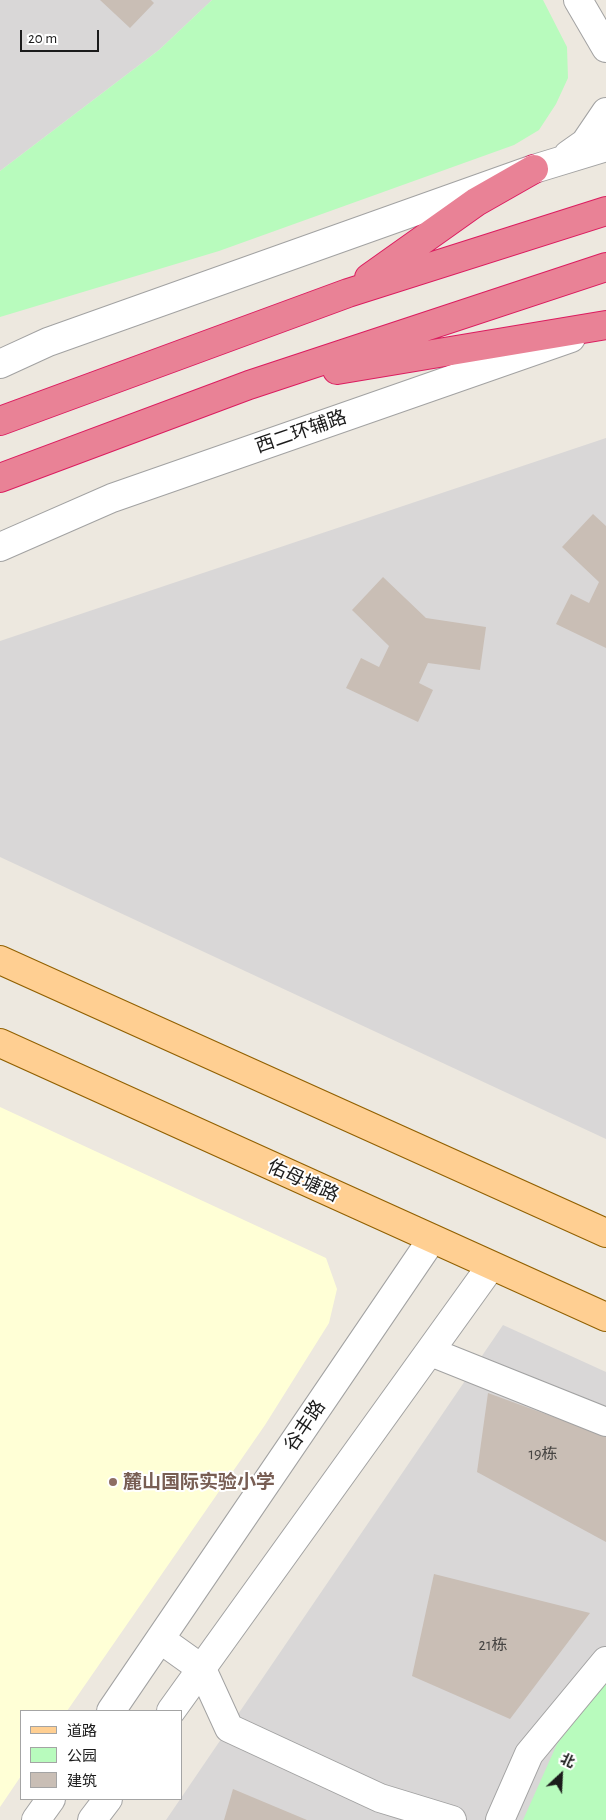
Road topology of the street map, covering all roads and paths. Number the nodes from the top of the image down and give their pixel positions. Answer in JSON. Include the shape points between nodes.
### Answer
{"nodes":[{"id":1,"x":578,"y":0,"type":"edge"},
{"id":2,"x":594,"y":0,"type":"edge"},
{"id":3,"x":606,"y":20,"type":"edge"},
{"id":4,"x":606,"y":48,"type":"edge"},
{"id":5,"x":606,"y":112,"type":"edge"},
{"id":6,"x":606,"y":147,"type":"edge"},
{"id":7,"x":546,"y":165,"type":"junction"},
{"id":8,"x":606,"y":211,"type":"edge"},
{"id":9,"x":606,"y":267,"type":"edge"},
{"id":10,"x":348,"y":293,"type":"junction"},
{"id":11,"x":606,"y":326,"type":"edge"},
{"id":12,"x":0,"y":364,"type":"edge"},
{"id":13,"x":249,"y":385,"type":"junction"},
{"id":14,"x":0,"y":421,"type":"edge"},
{"id":15,"x":0,"y":478,"type":"edge"},
{"id":16,"x":0,"y":547,"type":"edge"},
{"id":17,"x":0,"y":960,"type":"edge"},
{"id":18,"x":0,"y":1043,"type":"edge"},
{"id":19,"x":606,"y":1233,"type":"edge"},
{"id":20,"x":432,"y":1239,"type":"junction"},
{"id":21,"x":491,"y":1266,"type":"junction"},
{"id":22,"x":606,"y":1317,"type":"edge"},
{"id":23,"x":431,"y":1352,"type":"junction"},
{"id":24,"x":606,"y":1422,"type":"edge"},
{"id":25,"x":160,"y":1639,"type":"junction"},
{"id":26,"x":606,"y":1660,"type":"edge"},
{"id":27,"x":202,"y":1669,"type":"junction"},
{"id":28,"x":111,"y":1710,"type":"edge"},
{"id":29,"x":172,"y":1710,"type":"edge"},
{"id":30,"x":50,"y":1800,"type":"edge"},
{"id":31,"x":107,"y":1800,"type":"edge"},
{"id":32,"x":36,"y":1820,"type":"edge"},
{"id":33,"x":92,"y":1820,"type":"edge"},
{"id":34,"x":452,"y":1820,"type":"edge"},
{"id":35,"x":500,"y":1820,"type":"edge"}],
"edges":[{"from":1,"to":4,"type":"street"},
{"from":2,"to":3,"type":"street"},
{"from":5,"to":7,"type":"street","via":[[585,143]]},
{"from":6,"to":7,"type":"street"},
{"from":7,"to":10,"type":"highway","via":[[476,202]]},
{"from":7,"to":12,"type":"street","via":[[48,342]]},
{"from":8,"to":10,"type":"highway"},
{"from":9,"to":13,"type":"highway"},
{"from":10,"to":14,"type":"highway"},
{"from":11,"to":13,"type":"highway"},
{"from":11,"to":16,"type":"street","name":"西二环辅路","via":[[112,498]]},
{"from":13,"to":15,"type":"highway"},
{"from":17,"to":19,"type":"main road"},
{"from":18,"to":20,"type":"main road","name":"佑母塘路"},
{"from":20,"to":21,"type":"main road","name":"佑母塘路"},
{"from":20,"to":25,"type":"street","name":"谷丰路"},
{"from":21,"to":22,"type":"main road","name":"佑母塘路"},
{"from":21,"to":23,"type":"street"},
{"from":23,"to":24,"type":"street"},
{"from":23,"to":27,"type":"street"},
{"from":25,"to":27,"type":"street"},
{"from":25,"to":28,"type":"street","name":"谷丰路"},
{"from":26,"to":35,"type":"street","via":[[529,1754]]},
{"from":27,"to":29,"type":"street"},
{"from":27,"to":34,"type":"street","via":[[228,1728],[380,1798]]},
{"from":30,"to":32,"type":"street"},
{"from":31,"to":33,"type":"street"}]}
